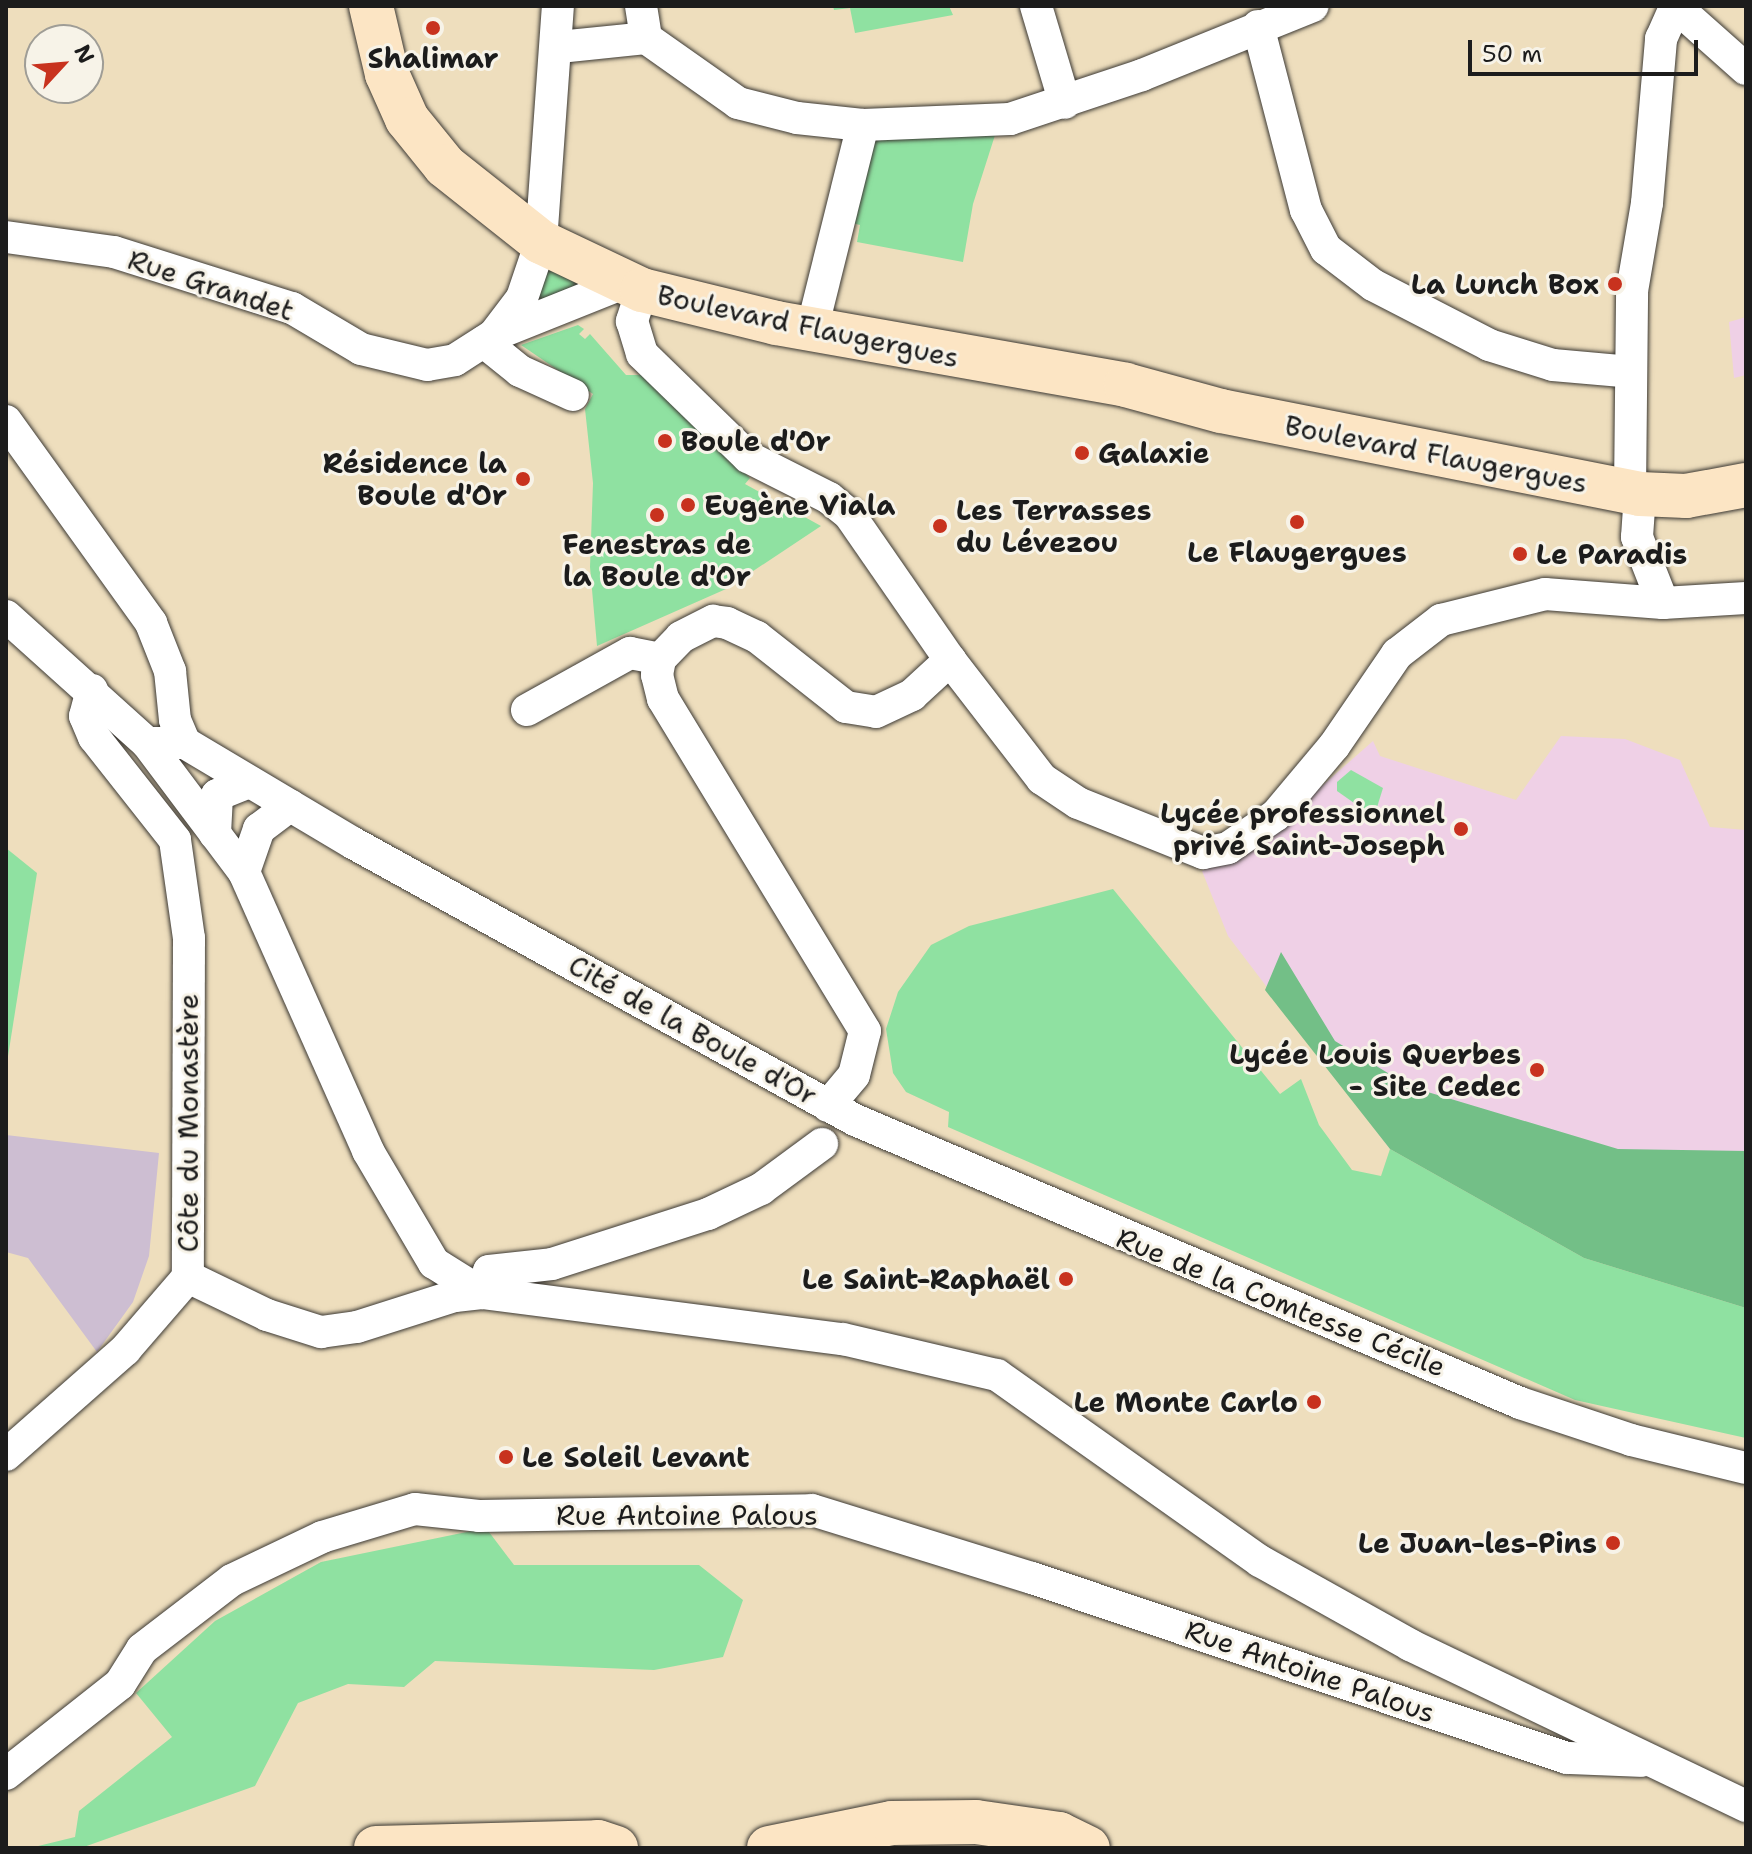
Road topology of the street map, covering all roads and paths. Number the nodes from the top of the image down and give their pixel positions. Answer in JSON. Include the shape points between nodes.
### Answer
{"nodes":[{"id":1,"x":371,"y":6,"type":"edge"},
{"id":2,"x":558,"y":6,"type":"edge"},
{"id":3,"x":641,"y":6,"type":"edge"},
{"id":4,"x":1036,"y":6,"type":"edge"},
{"id":5,"x":1313,"y":6,"type":"edge"},
{"id":6,"x":1675,"y":6,"type":"edge"},
{"id":7,"x":1258,"y":26,"type":"junction"},
{"id":8,"x":646,"y":38,"type":"junction"},
{"id":9,"x":559,"y":47,"type":"junction"},
{"id":10,"x":1746,"y":69,"type":"edge"},
{"id":11,"x":1065,"y":103,"type":"junction"},
{"id":12,"x":863,"y":125,"type":"junction"},
{"id":13,"x":6,"y":237,"type":"edge"},
{"id":14,"x":541,"y":242,"type":"junction"},
{"id":15,"x":633,"y":287,"type":"junction"},
{"id":16,"x":812,"y":329,"type":"junction"},
{"id":17,"x":489,"y":338,"type":"junction"},
{"id":18,"x":1631,"y":359,"type":"junction"},
{"id":19,"x":573,"y":395,"type":"dead end"},
{"id":20,"x":6,"y":421,"type":"edge"},
{"id":21,"x":1746,"y":485,"type":"edge"},
{"id":22,"x":1635,"y":493,"type":"junction"},
{"id":23,"x":1746,"y":598,"type":"edge"},
{"id":24,"x":1663,"y":603,"type":"junction"},
{"id":25,"x":6,"y":616,"type":"edge"},
{"id":26,"x":660,"y":659,"type":"junction"},
{"id":27,"x":950,"y":660,"type":"junction"},
{"id":28,"x":92,"y":690,"type":"junction"},
{"id":29,"x":527,"y":710,"type":"dead end"},
{"id":30,"x":147,"y":743,"type":"junction"},
{"id":31,"x":185,"y":743,"type":"junction"},
{"id":32,"x":249,"y":782,"type":"junction"},
{"id":33,"x":290,"y":806,"type":"junction"},
{"id":34,"x":259,"y":829,"type":"junction"},
{"id":35,"x":215,"y":834,"type":"junction"},
{"id":36,"x":244,"y":872,"type":"junction"},
{"id":37,"x":828,"y":1106,"type":"junction"},
{"id":38,"x":822,"y":1144,"type":"dead end"},
{"id":39,"x":188,"y":1277,"type":"junction"},
{"id":40,"x":482,"y":1293,"type":"junction"},
{"id":41,"x":6,"y":1455,"type":"edge"},
{"id":42,"x":1746,"y":1468,"type":"edge"},
{"id":43,"x":1657,"y":1761,"type":"junction"},
{"id":44,"x":6,"y":1774,"type":"edge"},
{"id":45,"x":1746,"y":1806,"type":"edge"},
{"id":46,"x":773,"y":1847,"type":"edge"},
{"id":47,"x":376,"y":1848,"type":"edge"},
{"id":48,"x":616,"y":1848,"type":"edge"},
{"id":49,"x":1088,"y":1848,"type":"edge"}],
"edges":[{"from":1,"to":14,"type":"street","name":"Boulevard Flaugergues","via":[[387,74],[407,119],[445,166]]},
{"from":2,"to":9,"type":"street","name":"Rue Grandet"},
{"from":3,"to":8,"type":"street"},
{"from":4,"to":11,"type":"street"},
{"from":5,"to":7,"type":"street"},
{"from":6,"to":10,"type":"street"},
{"from":6,"to":18,"type":"street","via":[[1661,39],[1647,203],[1632,291]]},
{"from":7,"to":11,"type":"street"},
{"from":7,"to":18,"type":"street","via":[[1306,210],[1326,249],[1373,285],[1489,345],[1553,365]]},
{"from":8,"to":9,"type":"street"},
{"from":8,"to":12,"type":"street","via":[[738,103],[797,118]]},
{"from":9,"to":14,"type":"street","name":"Rue Grandet"},
{"from":11,"to":12,"type":"street","via":[[1010,119]]},
{"from":12,"to":16,"type":"street"},
{"from":13,"to":17,"type":"street","name":"Rue Grandet","via":[[114,252],[292,308],[361,349],[427,365],[455,360]]},
{"from":14,"to":15,"type":"street","name":"Boulevard Flaugergues"},
{"from":14,"to":17,"type":"street","name":"Rue Grandet","via":[[522,298]]},
{"from":15,"to":16,"type":"street","name":"Boulevard Flaugergues","via":[[680,303]]},
{"from":15,"to":17,"type":"street","name":"Rue Grandet"},
{"from":15,"to":27,"type":"street","via":[[632,321],[642,354],[748,457],[829,498],[849,514]]},
{"from":16,"to":22,"type":"street","name":"Boulevard Flaugergues","via":[[1126,385],[1147,394]]},
{"from":17,"to":19,"type":"street","via":[[520,371]]},
{"from":18,"to":22,"type":"street"},
{"from":20,"to":31,"type":"street","via":[[151,623],[170,671],[175,720]]},
{"from":21,"to":22,"type":"street","name":"Boulevard Flaugergues","via":[[1686,496]]},
{"from":22,"to":24,"type":"street","via":[[1637,537]]},
{"from":23,"to":24,"type":"street"},
{"from":24,"to":27,"type":"street","via":[[1545,594],[1441,620],[1397,654],[1334,746],[1276,815],[1228,848],[1203,853],[1078,803],[1042,779]]},
{"from":25,"to":28,"type":"street"},
{"from":26,"to":27,"type":"street","via":[[681,637],[713,621],[727,623],[757,637],[846,707],[876,712],[912,695]]},
{"from":26,"to":29,"type":"street","via":[[630,653]]},
{"from":26,"to":37,"type":"street","name":"Cité de la Boule d'Or","via":[[657,675],[663,699],[865,1031],[854,1075]]},
{"from":28,"to":30,"type":"street"},
{"from":28,"to":39,"type":"street","name":"Côte du Monastère","via":[[85,716],[94,737],[175,840],[189,938]]},
{"from":30,"to":31,"type":"street"},
{"from":30,"to":35,"type":"street"},
{"from":31,"to":32,"type":"street","name":"Cité de la Boule d'Or"},
{"from":32,"to":33,"type":"street","name":"Cité de la Boule d'Or"},
{"from":32,"to":35,"type":"street","via":[[217,795]]},
{"from":33,"to":34,"type":"street"},
{"from":33,"to":37,"type":"street","name":"Cité de la Boule d'Or"},
{"from":34,"to":35,"type":"street"},
{"from":34,"to":36,"type":"street"},
{"from":35,"to":36,"type":"street"},
{"from":36,"to":40,"type":"street","via":[[368,1151],[434,1263]]},
{"from":37,"to":42,"type":"street","name":"Rue de la Comtesse Cécile","via":[[1520,1403],[1631,1440]]},
{"from":38,"to":40,"type":"street","via":[[761,1189],[708,1214],[552,1264],[489,1271]]},
{"from":39,"to":40,"type":"street","name":"Côte du Monastère","via":[[267,1315],[321,1332]]},
{"from":39,"to":41,"type":"street","via":[[125,1350]]},
{"from":40,"to":43,"type":"street","via":[[843,1339],[997,1375],[1260,1561],[1410,1645]]},
{"from":43,"to":44,"type":"street","name":"Rue Antoine Palous","via":[[1567,1758],[1032,1578],[812,1510],[479,1516],[415,1509],[322,1537],[232,1580],[142,1649],[120,1684]]},
{"from":43,"to":45,"type":"street"},
{"from":46,"to":49,"type":"street","via":[[892,1823],[976,1822],[1059,1834]]},
{"from":47,"to":48,"type":"street","via":[[598,1842]]}]}
